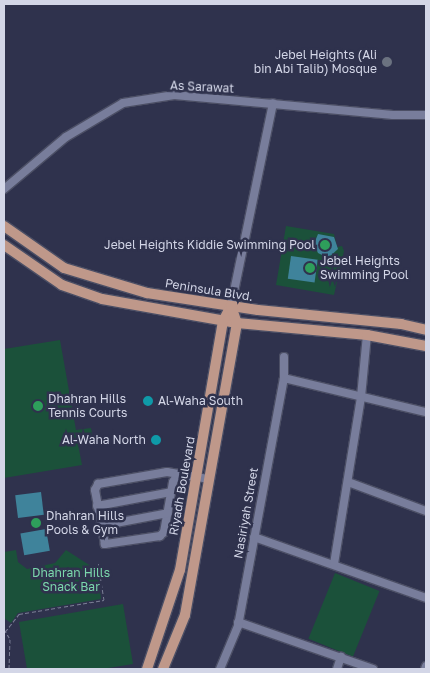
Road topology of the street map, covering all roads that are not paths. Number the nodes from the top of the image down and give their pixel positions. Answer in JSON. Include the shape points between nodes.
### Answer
{"nodes":[{"id":1,"x":272,"y":103,"type":"junction"},
{"id":2,"x":426,"y":115,"type":"edge"},
{"id":3,"x":4,"y":189,"type":"edge"},
{"id":4,"x":4,"y":226,"type":"edge"},
{"id":5,"x":4,"y":245,"type":"edge"},
{"id":6,"x":232,"y":306,"type":"junction"},
{"id":7,"x":223,"y":320,"type":"junction"},
{"id":8,"x":237,"y":323,"type":"junction"},
{"id":9,"x":426,"y":330,"type":"edge"},
{"id":10,"x":367,"y":335,"type":"junction"},
{"id":11,"x":426,"y":346,"type":"edge"},
{"id":12,"x":284,"y":357,"type":"dead end"},
{"id":13,"x":284,"y":378,"type":"junction"},
{"id":14,"x":361,"y":397,"type":"junction"},
{"id":15,"x":426,"y":412,"type":"edge"},
{"id":16,"x":178,"y":474,"type":"junction"},
{"id":17,"x":196,"y":477,"type":"junction"},
{"id":18,"x":209,"y":479,"type":"junction"},
{"id":19,"x":348,"y":482,"type":"junction"},
{"id":20,"x":171,"y":492,"type":"junction"},
{"id":21,"x":97,"y":506,"type":"junction"},
{"id":22,"x":426,"y":511,"type":"edge"},
{"id":23,"x":168,"y":513,"type":"junction"},
{"id":24,"x":100,"y":526,"type":"junction"},
{"id":25,"x":254,"y":537,"type":"junction"},
{"id":26,"x":334,"y":564,"type":"junction"},
{"id":27,"x":426,"y":598,"type":"edge"},
{"id":28,"x":238,"y":622,"type":"junction"},
{"id":29,"x":341,"y":657,"type":"junction"},
{"id":30,"x":147,"y":669,"type":"edge"},
{"id":31,"x":163,"y":669,"type":"edge"},
{"id":32,"x":220,"y":669,"type":"edge"},
{"id":33,"x":337,"y":669,"type":"edge"},
{"id":34,"x":373,"y":669,"type":"edge"}],
"edges":[{"from":1,"to":2,"type":"street","name":"As Sarawat","via":[[393,115]]},
{"from":1,"to":3,"type":"street","name":"As Sarawat","via":[[174,95],[123,103],[66,137]]},
{"from":1,"to":6,"type":"street","name":"Riyadh Boulevard"},
{"from":4,"to":6,"type":"main road","name":"Peninsula Blvd.","via":[[64,268],[90,278],[147,293]]},
{"from":5,"to":7,"type":"main road","via":[[62,285],[102,299]]},
{"from":6,"to":7,"type":"main road","name":"Riyadh Boulevard"},
{"from":6,"to":8,"type":"main road","name":"Riyadh Boulevard"},
{"from":6,"to":9,"type":"main road","name":"Peninsula Blvd.","via":[[401,324]]},
{"from":7,"to":8,"type":"main road"},
{"from":7,"to":17,"type":"main road","name":"Riyadh Boulevard"},
{"from":8,"to":10,"type":"main road"},
{"from":8,"to":18,"type":"main road","name":"Riyadh Boulevard"},
{"from":10,"to":11,"type":"main road"},
{"from":10,"to":14,"type":"street"},
{"from":12,"to":13,"type":"street","name":"Nasiriyah Street"},
{"from":13,"to":14,"type":"street"},
{"from":13,"to":25,"type":"street","name":"Nasiriyah Street"},
{"from":14,"to":15,"type":"street"},
{"from":14,"to":19,"type":"street"},
{"from":16,"to":17,"type":"street"},
{"from":16,"to":20,"type":"street"},
{"from":16,"to":21,"type":"street","via":[[167,472],[101,482],[95,490]]},
{"from":17,"to":18,"type":"street"},
{"from":17,"to":30,"type":"main road","name":"Riyadh Boulevard","via":[[180,570]]},
{"from":18,"to":31,"type":"main road","name":"Riyadh Boulevard","via":[[185,615]]},
{"from":19,"to":22,"type":"street"},
{"from":19,"to":26,"type":"street"},
{"from":20,"to":21,"type":"street"},
{"from":20,"to":23,"type":"street"},
{"from":21,"to":24,"type":"street"},
{"from":23,"to":24,"type":"street"},
{"from":23,"to":24,"type":"street","via":[[164,532],[149,539],[110,546],[103,541]]},
{"from":25,"to":26,"type":"street"},
{"from":25,"to":28,"type":"street","name":"Nasiriyah Street"},
{"from":26,"to":27,"type":"street"},
{"from":28,"to":29,"type":"street"},
{"from":28,"to":32,"type":"street","name":"Nasiriyah Street"},
{"from":29,"to":33,"type":"street"},
{"from":29,"to":34,"type":"street"}]}
